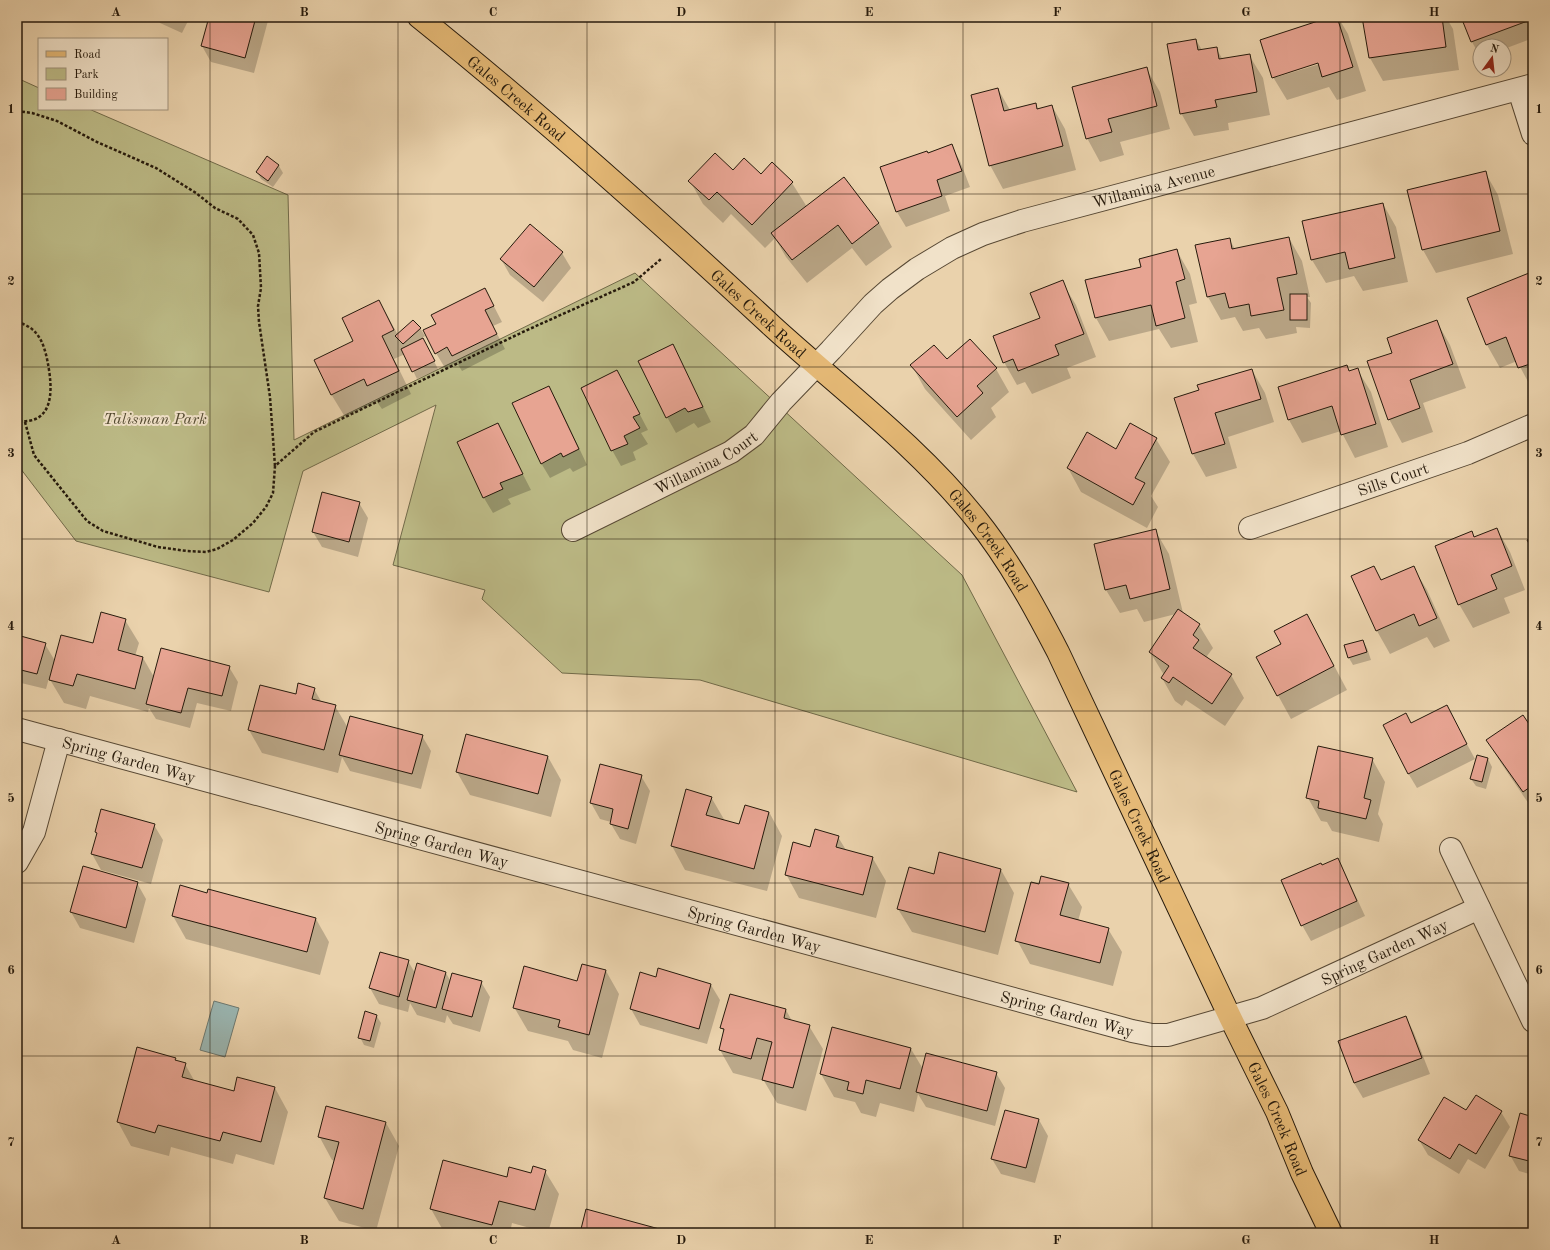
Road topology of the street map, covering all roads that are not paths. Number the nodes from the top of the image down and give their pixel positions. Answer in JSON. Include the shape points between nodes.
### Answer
{"nodes":[{"id":1,"x":419,"y":17,"type":"edge"},
{"id":2,"x":1526,"y":88,"type":"edge"},
{"id":3,"x":1533,"y":134,"type":"edge"},
{"id":4,"x":816,"y":366,"type":"junction"},
{"id":5,"x":1533,"y":425,"type":"edge"},
{"id":6,"x":1250,"y":528,"type":"dead end"},
{"id":7,"x":573,"y":530,"type":"dead end"},
{"id":8,"x":17,"y":730,"type":"edge"},
{"id":9,"x":59,"y":740,"type":"junction"},
{"id":10,"x":1451,"y":849,"type":"dead end"},
{"id":11,"x":17,"y":862,"type":"edge"},
{"id":12,"x":1479,"y":908,"type":"junction"},
{"id":13,"x":1230,"y":1017,"type":"junction"},
{"id":14,"x":1533,"y":1021,"type":"edge"},
{"id":15,"x":1331,"y":1233,"type":"edge"}],
"edges":[{"from":1,"to":4,"type":"main road","name":"Gales Creek Road","via":[[486,71],[681,241]]},
{"from":2,"to":3,"type":"street"},
{"from":2,"to":4,"type":"street","name":"Willamina Avenue","via":[[1022,221],[983,234],[945,252],[890,289]]},
{"from":4,"to":7,"type":"street","name":"Willamina Court","via":[[754,435],[731,452]]},
{"from":4,"to":13,"type":"main road","name":"Gales Creek Road","via":[[904,442],[950,489],[977,520],[1024,590],[1058,652]]},
{"from":5,"to":6,"type":"street","name":"Sills Court","via":[[1468,453]]},
{"from":8,"to":9,"type":"street","name":"Spring Garden Way"},
{"from":9,"to":11,"type":"street","via":[[34,832]]},
{"from":9,"to":13,"type":"street","name":"Spring Garden Way","via":[[1132,1031],[1168,1035]]},
{"from":10,"to":12,"type":"street"},
{"from":12,"to":13,"type":"street","name":"Spring Garden Way","via":[[1262,1008]]},
{"from":12,"to":14,"type":"street"},
{"from":13,"to":15,"type":"main road","name":"Gales Creek Road","via":[[1277,1112]]}]}
